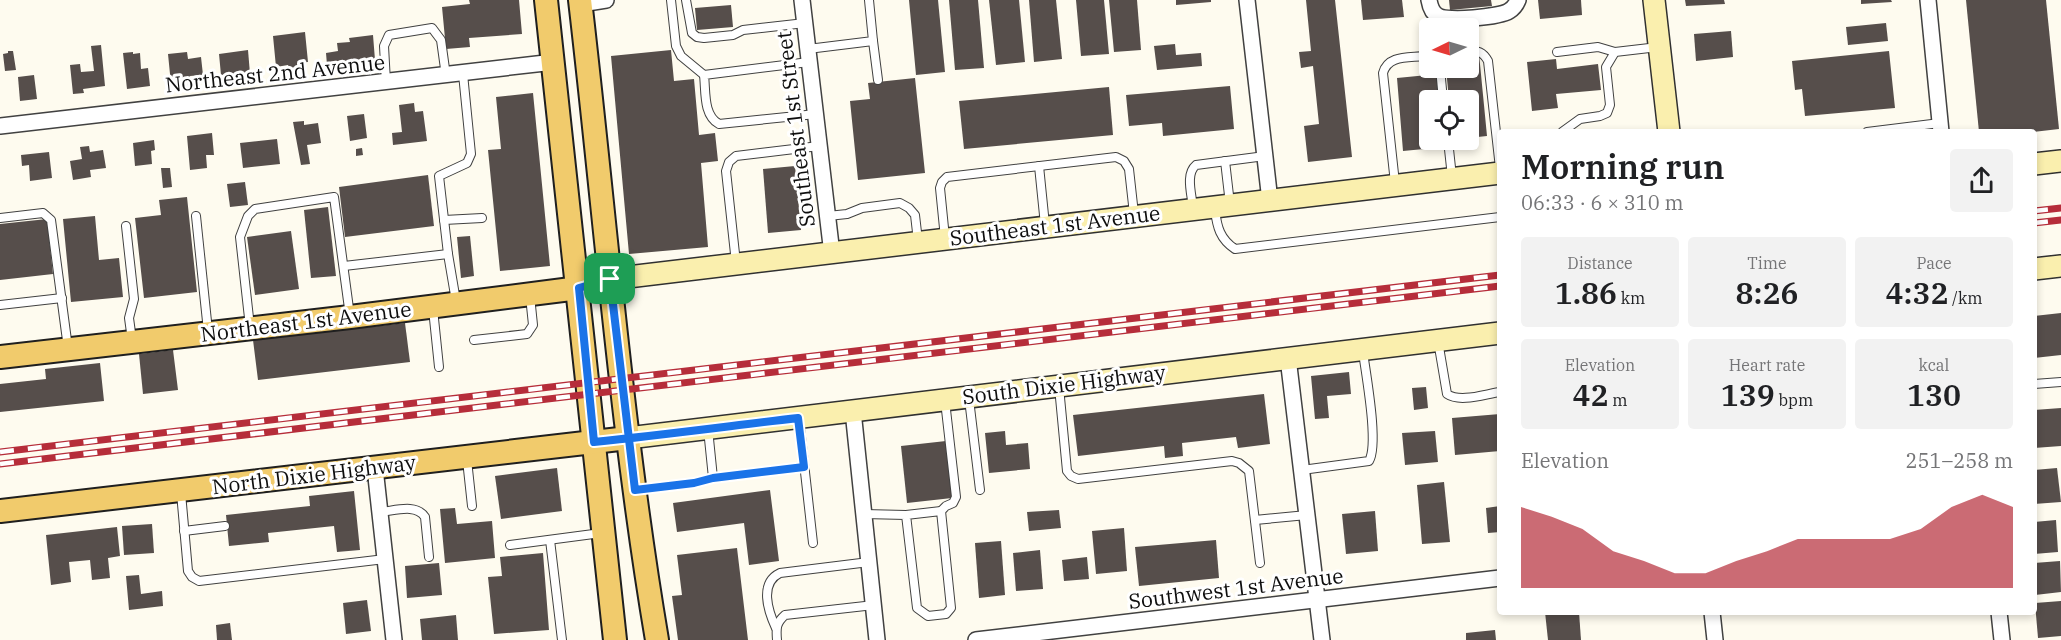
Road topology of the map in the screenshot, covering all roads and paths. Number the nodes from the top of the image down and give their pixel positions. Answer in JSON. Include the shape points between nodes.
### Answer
{"nodes":[{"id":1,"x":546,"y":0,"type":"edge"},
{"id":2,"x":606,"y":0,"type":"edge"},
{"id":3,"x":671,"y":0,"type":"edge"},
{"id":4,"x":686,"y":0,"type":"edge"},
{"id":5,"x":802,"y":0,"type":"edge"},
{"id":6,"x":869,"y":0,"type":"edge"},
{"id":7,"x":1247,"y":0,"type":"edge"},
{"id":8,"x":1429,"y":0,"type":"edge"},
{"id":9,"x":1518,"y":0,"type":"edge"},
{"id":10,"x":1654,"y":0,"type":"edge"},
{"id":11,"x":1928,"y":0,"type":"edge"},
{"id":12,"x":580,"y":1,"type":"edge"},
{"id":13,"x":805,"y":23,"type":"junction"},
{"id":14,"x":873,"y":41,"type":"junction"},
{"id":15,"x":1659,"y":46,"type":"junction"},
{"id":16,"x":1615,"y":51,"type":"junction"},
{"id":17,"x":1479,"y":52,"type":"edge"},
{"id":18,"x":1557,"y":52,"type":"dead end"},
{"id":19,"x":809,"y":56,"type":"junction"},
{"id":20,"x":1419,"y":57,"type":"edge"},
{"id":21,"x":554,"y":62,"type":"junction"},
{"id":22,"x":463,"y":74,"type":"junction"},
{"id":23,"x":704,"y":75,"type":"junction"},
{"id":24,"x":446,"y":76,"type":"junction"},
{"id":25,"x":878,"y":80,"type":"dead end"},
{"id":26,"x":386,"y":82,"type":"junction"},
{"id":27,"x":816,"y":114,"type":"junction"},
{"id":28,"x":1667,"y":122,"type":"edge"},
{"id":29,"x":0,"y":126,"type":"edge"},
{"id":30,"x":1941,"y":128,"type":"edge"},
{"id":31,"x":1566,"y":129,"type":"edge"},
{"id":32,"x":1922,"y":129,"type":"edge"},
{"id":33,"x":1497,"y":141,"type":"edge"},
{"id":34,"x":819,"y":146,"type":"junction"},
{"id":35,"x":1449,"y":150,"type":"edge"},
{"id":36,"x":1265,"y":156,"type":"junction"},
{"id":37,"x":1225,"y":161,"type":"junction"},
{"id":38,"x":2061,"y":161,"type":"edge"},
{"id":39,"x":2037,"y":164,"type":"edge"},
{"id":40,"x":1039,"y":166,"type":"junction"},
{"id":41,"x":1497,"y":173,"type":"edge"},
{"id":42,"x":1452,"y":180,"type":"junction"},
{"id":43,"x":1395,"y":186,"type":"junction"},
{"id":44,"x":1270,"y":201,"type":"junction"},
{"id":45,"x":1222,"y":206,"type":"junction"},
{"id":46,"x":1193,"y":210,"type":"junction"},
{"id":47,"x":196,"y":216,"type":"dead end"},
{"id":48,"x":828,"y":216,"type":"junction"},
{"id":49,"x":1134,"y":216,"type":"junction"},
{"id":50,"x":1497,"y":217,"type":"edge"},
{"id":51,"x":0,"y":218,"type":"edge"},
{"id":52,"x":482,"y":218,"type":"dead end"},
{"id":53,"x":444,"y":220,"type":"junction"},
{"id":54,"x":126,"y":226,"type":"dead end"},
{"id":55,"x":1046,"y":228,"type":"junction"},
{"id":56,"x":945,"y":239,"type":"junction"},
{"id":57,"x":918,"y":243,"type":"junction"},
{"id":58,"x":448,"y":254,"type":"junction"},
{"id":59,"x":832,"y":254,"type":"junction"},
{"id":60,"x":736,"y":264,"type":"junction"},
{"id":61,"x":344,"y":266,"type":"junction"},
{"id":62,"x":2061,"y":266,"type":"edge"},
{"id":63,"x":2037,"y":269,"type":"edge"},
{"id":64,"x":610,"y":279,"type":"junction"},
{"id":65,"x":579,"y":288,"type":"junction"},
{"id":66,"x":530,"y":294,"type":"junction"},
{"id":67,"x":62,"y":298,"type":"junction"},
{"id":68,"x":456,"y":302,"type":"junction"},
{"id":69,"x":0,"y":305,"type":"edge"},
{"id":70,"x":432,"y":307,"type":"junction"},
{"id":71,"x":350,"y":317,"type":"junction"},
{"id":72,"x":250,"y":329,"type":"junction"},
{"id":73,"x":1497,"y":333,"type":"edge"},
{"id":74,"x":208,"y":334,"type":"junction"},
{"id":75,"x":474,"y":340,"type":"dead end"},
{"id":76,"x":1438,"y":340,"type":"junction"},
{"id":77,"x":132,"y":341,"type":"junction"},
{"id":78,"x":68,"y":349,"type":"junction"},
{"id":79,"x":1362,"y":349,"type":"junction"},
{"id":80,"x":0,"y":357,"type":"edge"},
{"id":81,"x":1288,"y":358,"type":"junction"},
{"id":82,"x":439,"y":367,"type":"dead end"},
{"id":83,"x":2061,"y":381,"type":"edge"},
{"id":84,"x":2037,"y":384,"type":"edge"},
{"id":85,"x":1059,"y":386,"type":"junction"},
{"id":86,"x":1497,"y":392,"type":"edge"},
{"id":87,"x":969,"y":397,"type":"junction"},
{"id":88,"x":945,"y":400,"type":"junction"},
{"id":89,"x":854,"y":411,"type":"junction"},
{"id":90,"x":798,"y":418,"type":"junction"},
{"id":91,"x":708,"y":429,"type":"junction"},
{"id":92,"x":628,"y":438,"type":"junction"},
{"id":93,"x":594,"y":442,"type":"junction"},
{"id":94,"x":466,"y":457,"type":"junction"},
{"id":95,"x":804,"y":467,"type":"junction"},
{"id":96,"x":375,"y":468,"type":"junction"},
{"id":97,"x":1302,"y":470,"type":"junction"},
{"id":98,"x":713,"y":478,"type":"junction"},
{"id":99,"x":181,"y":490,"type":"junction"},
{"id":100,"x":635,"y":490,"type":"junction"},
{"id":101,"x":980,"y":490,"type":"dead end"},
{"id":102,"x":472,"y":506,"type":"dead end"},
{"id":103,"x":0,"y":511,"type":"edge"},
{"id":104,"x":941,"y":511,"type":"junction"},
{"id":105,"x":380,"y":512,"type":"junction"},
{"id":106,"x":864,"y":514,"type":"junction"},
{"id":107,"x":906,"y":515,"type":"junction"},
{"id":108,"x":1307,"y":515,"type":"junction"},
{"id":109,"x":1255,"y":520,"type":"junction"},
{"id":110,"x":225,"y":526,"type":"dead end"},
{"id":111,"x":184,"y":531,"type":"junction"},
{"id":112,"x":604,"y":533,"type":"junction"},
{"id":113,"x":550,"y":540,"type":"junction"},
{"id":114,"x":813,"y":543,"type":"dead end"},
{"id":115,"x":510,"y":545,"type":"dead end"},
{"id":116,"x":429,"y":557,"type":"dead end"},
{"id":117,"x":385,"y":558,"type":"junction"},
{"id":118,"x":869,"y":562,"type":"junction"},
{"id":119,"x":1260,"y":563,"type":"dead end"},
{"id":120,"x":1497,"y":578,"type":"edge"},
{"id":121,"x":1317,"y":600,"type":"junction"},
{"id":122,"x":874,"y":605,"type":"junction"},
{"id":123,"x":1712,"y":615,"type":"edge"},
{"id":124,"x":1999,"y":615,"type":"edge"},
{"id":125,"x":776,"y":628,"type":"junction"},
{"id":126,"x":393,"y":640,"type":"edge"},
{"id":127,"x":562,"y":640,"type":"edge"},
{"id":128,"x":615,"y":640,"type":"edge"},
{"id":129,"x":657,"y":640,"type":"edge"},
{"id":130,"x":777,"y":640,"type":"edge"},
{"id":131,"x":877,"y":640,"type":"edge"},
{"id":132,"x":976,"y":640,"type":"edge"},
{"id":133,"x":1322,"y":640,"type":"edge"},
{"id":134,"x":1715,"y":640,"type":"edge"},
{"id":135,"x":2002,"y":640,"type":"edge"}],
"edges":[{"from":1,"to":21,"type":"main road"},
{"from":2,"to":12,"type":"street"},
{"from":3,"to":23,"type":"lane","via":[[676,46],[681,56]]},
{"from":4,"to":13,"type":"lane","via":[[692,33],[697,37]]},
{"from":5,"to":13,"type":"street","name":"Southeast 1st Street"},
{"from":6,"to":14,"type":"lane"},
{"from":7,"to":36,"type":"street"},
{"from":8,"to":9,"type":"street","via":[[1430,8],[1438,16],[1448,18],[1507,12]]},
{"from":10,"to":15,"type":"main road"},
{"from":11,"to":30,"type":"street"},
{"from":12,"to":64,"type":"main road"},
{"from":13,"to":19,"type":"street","name":"Southeast 1st Street"},
{"from":14,"to":19,"type":"lane"},
{"from":14,"to":25,"type":"lane"},
{"from":15,"to":16,"type":"lane"},
{"from":15,"to":28,"type":"main road"},
{"from":16,"to":18,"type":"lane","via":[[1598,47]]},
{"from":16,"to":31,"type":"lane","via":[[1606,67],[1610,105],[1607,112],[1580,119]]},
{"from":17,"to":33,"type":"lane","via":[[1488,61]]},
{"from":19,"to":23,"type":"lane"},
{"from":19,"to":27,"type":"street","name":"Southeast 1st Street"},
{"from":20,"to":43,"type":"lane","via":[[1392,60],[1385,65],[1383,74]]},
{"from":21,"to":22,"type":"street","name":"Northeast 2nd Avenue"},
{"from":21,"to":65,"type":"main road"},
{"from":22,"to":24,"type":"street","name":"Northeast 2nd Avenue"},
{"from":22,"to":53,"type":"lane","via":[[471,154],[467,163],[439,176]]},
{"from":23,"to":27,"type":"lane","via":[[708,114],[719,124]]},
{"from":24,"to":26,"type":"street","name":"Northeast 2nd Avenue"},
{"from":24,"to":26,"type":"lane","via":[[441,40],[432,28],[390,35],[384,46]]},
{"from":26,"to":29,"type":"street","name":"Northeast 2nd Avenue"},
{"from":27,"to":34,"type":"street","name":"Southeast 1st Street"},
{"from":30,"to":32,"type":"lane"},
{"from":34,"to":48,"type":"street","name":"Southeast 1st Street"},
{"from":34,"to":60,"type":"lane","via":[[736,156],[729,162],[726,171]]},
{"from":35,"to":42,"type":"lane"},
{"from":36,"to":37,"type":"lane"},
{"from":36,"to":44,"type":"street"},
{"from":37,"to":45,"type":"lane"},
{"from":37,"to":46,"type":"lane","via":[[1192,169]]},
{"from":38,"to":39,"type":"main road"},
{"from":40,"to":49,"type":"lane","via":[[1116,157],[1124,161],[1129,169]]},
{"from":40,"to":55,"type":"lane"},
{"from":40,"to":56,"type":"lane","via":[[947,177],[940,188]]},
{"from":41,"to":42,"type":"main road","name":"Southeast 1st Avenue"},
{"from":42,"to":43,"type":"main road","name":"Southeast 1st Avenue"},
{"from":43,"to":44,"type":"main road","name":"Southeast 1st Avenue"},
{"from":44,"to":45,"type":"main road","name":"Southeast 1st Avenue"},
{"from":45,"to":46,"type":"main road","name":"Southeast 1st Avenue"},
{"from":45,"to":50,"type":"lane","via":[[1217,225],[1227,244],[1235,249]]},
{"from":46,"to":49,"type":"main road","name":"Southeast 1st Avenue"},
{"from":47,"to":74,"type":"lane"},
{"from":48,"to":57,"type":"lane","via":[[900,203],[915,215]]},
{"from":48,"to":59,"type":"street","name":"Southeast 1st Street"},
{"from":49,"to":55,"type":"main road","name":"Southeast 1st Avenue"},
{"from":51,"to":67,"type":"lane","via":[[43,213],[48,216]]},
{"from":52,"to":53,"type":"lane"},
{"from":53,"to":58,"type":"lane"},
{"from":54,"to":77,"type":"lane","via":[[134,299],[129,318]]},
{"from":55,"to":56,"type":"main road","name":"Southeast 1st Avenue"},
{"from":56,"to":57,"type":"main road","name":"Southeast 1st Avenue"},
{"from":57,"to":59,"type":"main road","name":"Southeast 1st Avenue"},
{"from":58,"to":61,"type":"lane"},
{"from":58,"to":68,"type":"lane"},
{"from":59,"to":60,"type":"main road","name":"Southeast 1st Avenue"},
{"from":60,"to":64,"type":"main road","name":"Southeast 1st Avenue"},
{"from":61,"to":71,"type":"lane"},
{"from":61,"to":72,"type":"lane","via":[[334,197],[255,209],[240,237]]},
{"from":62,"to":63,"type":"main road"},
{"from":64,"to":65,"type":"main road","name":"Northeast 1st Avenue"},
{"from":64,"to":92,"type":"main road"},
{"from":65,"to":66,"type":"main road","name":"Northeast 1st Avenue"},
{"from":65,"to":93,"type":"main road"},
{"from":66,"to":68,"type":"main road","name":"Northeast 1st Avenue"},
{"from":66,"to":75,"type":"lane","via":[[533,325],[527,334]]},
{"from":67,"to":69,"type":"lane"},
{"from":67,"to":78,"type":"lane"},
{"from":68,"to":70,"type":"main road","name":"Northeast 1st Avenue"},
{"from":70,"to":71,"type":"main road","name":"Northeast 1st Avenue"},
{"from":70,"to":82,"type":"lane"},
{"from":71,"to":72,"type":"main road","name":"Northeast 1st Avenue"},
{"from":72,"to":74,"type":"main road","name":"Northeast 1st Avenue"},
{"from":73,"to":76,"type":"main road","name":"South Dixie Highway"},
{"from":74,"to":77,"type":"main road","name":"Northeast 1st Avenue"},
{"from":76,"to":79,"type":"main road","name":"South Dixie Highway"},
{"from":76,"to":86,"type":"lane","via":[[1447,394],[1459,398]]},
{"from":77,"to":78,"type":"main road","name":"Northeast 1st Avenue"},
{"from":78,"to":80,"type":"main road","name":"Northeast 1st Avenue"},
{"from":79,"to":81,"type":"main road","name":"South Dixie Highway"},
{"from":79,"to":97,"type":"lane","via":[[1372,456],[1360,463]]},
{"from":81,"to":85,"type":"main road","name":"South Dixie Highway"},
{"from":81,"to":97,"type":"street"},
{"from":83,"to":84,"type":"lane"},
{"from":85,"to":87,"type":"main road","name":"South Dixie Highway"},
{"from":85,"to":109,"type":"lane","via":[[1067,471],[1071,476],[1232,461],[1249,471]]},
{"from":87,"to":88,"type":"main road","name":"South Dixie Highway"},
{"from":87,"to":101,"type":"lane"},
{"from":88,"to":89,"type":"main road","name":"South Dixie Highway"},
{"from":88,"to":104,"type":"lane","via":[[956,497]]},
{"from":89,"to":90,"type":"main road","name":"South Dixie Highway"},
{"from":89,"to":106,"type":"street"},
{"from":90,"to":91,"type":"main road","name":"South Dixie Highway"},
{"from":90,"to":95,"type":"lane"},
{"from":91,"to":92,"type":"main road","name":"South Dixie Highway"},
{"from":91,"to":98,"type":"lane"},
{"from":92,"to":93,"type":"main road","name":"North Dixie Highway"},
{"from":92,"to":100,"type":"main road"},
{"from":93,"to":94,"type":"main road","name":"North Dixie Highway"},
{"from":93,"to":112,"type":"main road"},
{"from":94,"to":96,"type":"main road","name":"North Dixie Highway"},
{"from":94,"to":102,"type":"lane"},
{"from":95,"to":98,"type":"lane"},
{"from":95,"to":114,"type":"lane"},
{"from":96,"to":99,"type":"main road","name":"North Dixie Highway"},
{"from":96,"to":105,"type":"street"},
{"from":97,"to":108,"type":"street"},
{"from":98,"to":100,"type":"lane"},
{"from":99,"to":103,"type":"main road","name":"North Dixie Highway"},
{"from":99,"to":111,"type":"lane"},
{"from":100,"to":129,"type":"main road"},
{"from":104,"to":107,"type":"lane"},
{"from":104,"to":107,"type":"lane","via":[[951,608],[946,614],[928,616],[917,608]]},
{"from":105,"to":116,"type":"lane","via":[[416,508],[422,511]]},
{"from":105,"to":117,"type":"street"},
{"from":106,"to":107,"type":"lane"},
{"from":106,"to":118,"type":"street"},
{"from":108,"to":109,"type":"lane"},
{"from":108,"to":121,"type":"street"},
{"from":109,"to":119,"type":"lane"},
{"from":110,"to":111,"type":"lane"},
{"from":111,"to":117,"type":"lane","via":[[188,571],[199,581]]},
{"from":112,"to":113,"type":"lane"},
{"from":112,"to":128,"type":"main road"},
{"from":113,"to":115,"type":"lane"},
{"from":113,"to":127,"type":"lane"},
{"from":117,"to":126,"type":"street"},
{"from":118,"to":122,"type":"street"},
{"from":118,"to":125,"type":"lane","via":[[772,576],[767,591],[769,614]]},
{"from":120,"to":121,"type":"street","name":"Southwest 1st Avenue"},
{"from":121,"to":132,"type":"street","name":"Southwest 1st Avenue"},
{"from":121,"to":133,"type":"street"},
{"from":122,"to":125,"type":"lane","via":[[785,615]]},
{"from":122,"to":131,"type":"street"},
{"from":123,"to":134,"type":"street"},
{"from":124,"to":135,"type":"street"},
{"from":125,"to":130,"type":"lane"}]}
